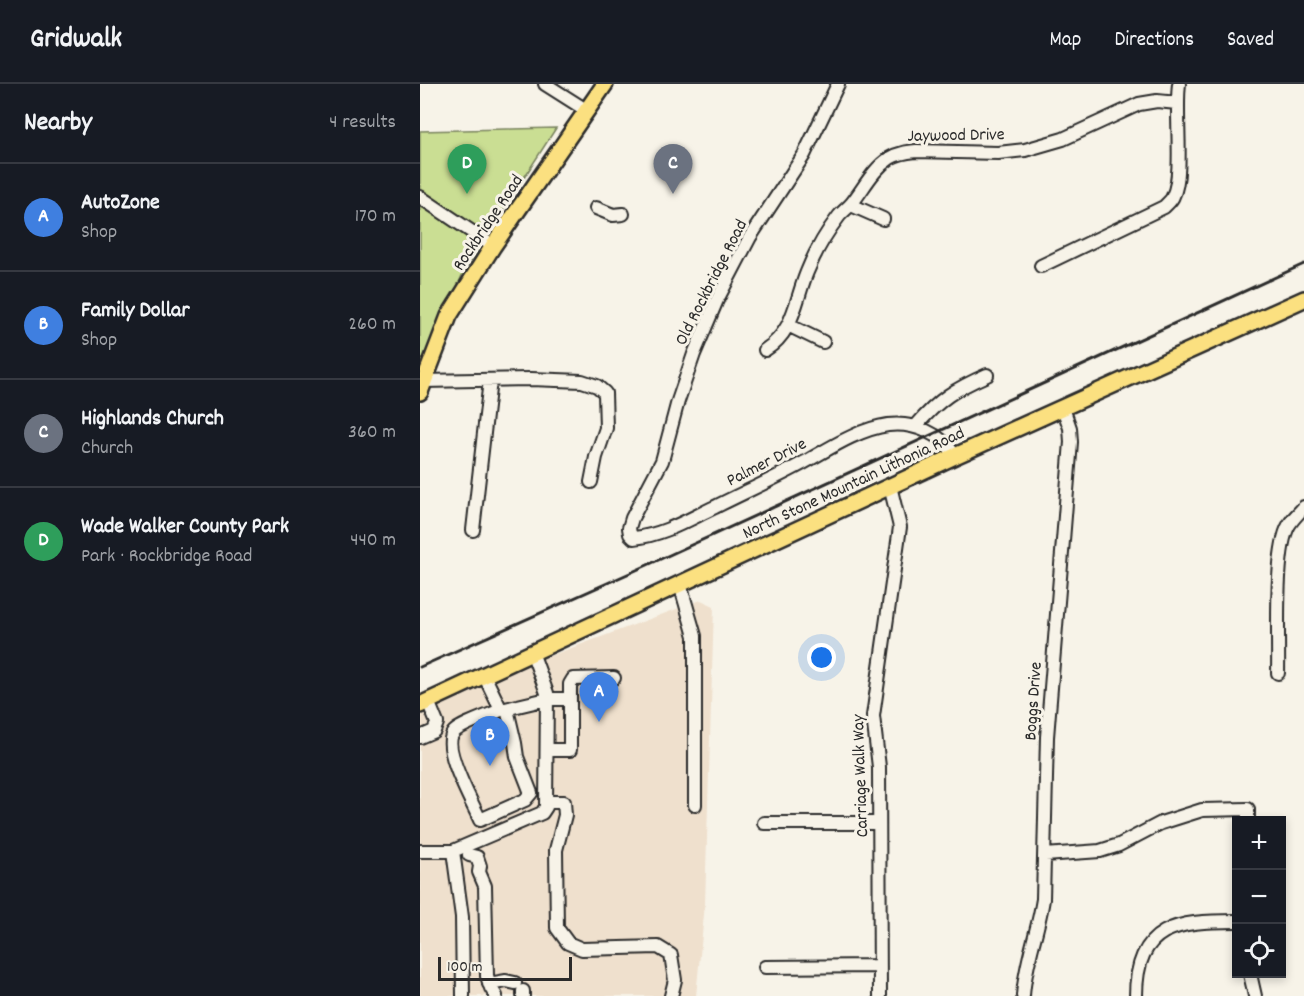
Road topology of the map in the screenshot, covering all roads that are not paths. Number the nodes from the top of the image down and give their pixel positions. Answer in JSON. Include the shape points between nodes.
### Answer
{"nodes":[{"id":1,"x":545,"y":84,"type":"edge"},
{"id":2,"x":605,"y":84,"type":"edge"},
{"id":3,"x":838,"y":84,"type":"edge"},
{"id":4,"x":1179,"y":84,"type":"edge"},
{"id":5,"x":1177,"y":103,"type":"junction"},
{"id":6,"x":586,"y":110,"type":"junction"},
{"id":7,"x":420,"y":197,"type":"edge"},
{"id":8,"x":851,"y":205,"type":"junction"},
{"id":9,"x":596,"y":208,"type":"dead end"},
{"id":10,"x":623,"y":214,"type":"dead end"},
{"id":11,"x":883,"y":219,"type":"dead end"},
{"id":12,"x":493,"y":246,"type":"junction"},
{"id":13,"x":1041,"y":266,"type":"dead end"},
{"id":14,"x":1304,"y":299,"type":"edge"},
{"id":15,"x":788,"y":326,"type":"junction"},
{"id":16,"x":823,"y":342,"type":"dead end"},
{"id":17,"x":765,"y":350,"type":"dead end"},
{"id":18,"x":987,"y":375,"type":"dead end"},
{"id":19,"x":490,"y":380,"type":"junction"},
{"id":20,"x":421,"y":386,"type":"edge"},
{"id":21,"x":1063,"y":408,"type":"junction"},
{"id":22,"x":916,"y":426,"type":"junction"},
{"id":23,"x":955,"y":456,"type":"junction"},
{"id":24,"x":591,"y":482,"type":"dead end"},
{"id":25,"x":891,"y":486,"type":"junction"},
{"id":26,"x":1304,"y":507,"type":"edge"},
{"id":27,"x":473,"y":531,"type":"dead end"},
{"id":28,"x":634,"y":538,"type":"joint"},
{"id":29,"x":680,"y":584,"type":"junction"},
{"id":30,"x":532,"y":652,"type":"junction"},
{"id":31,"x":1278,"y":673,"type":"dead end"},
{"id":32,"x":484,"y":675,"type":"junction"},
{"id":33,"x":614,"y":678,"type":"dead end"},
{"id":34,"x":547,"y":699,"type":"junction"},
{"id":35,"x":570,"y":699,"type":"junction"},
{"id":36,"x":424,"y":703,"type":"edge"},
{"id":37,"x":504,"y":710,"type":"junction"},
{"id":38,"x":420,"y":738,"type":"edge"},
{"id":39,"x":547,"y":750,"type":"junction"},
{"id":40,"x":546,"y":802,"type":"junction"},
{"id":41,"x":695,"y":805,"type":"dead end"},
{"id":42,"x":1248,"y":816,"type":"edge"},
{"id":43,"x":879,"y":823,"type":"junction"},
{"id":44,"x":764,"y":824,"type":"dead end"},
{"id":45,"x":468,"y":850,"type":"junction"},
{"id":46,"x":420,"y":851,"type":"edge"},
{"id":47,"x":453,"y":851,"type":"junction"},
{"id":48,"x":1045,"y":855,"type":"junction"},
{"id":49,"x":1232,"y":921,"type":"edge"},
{"id":50,"x":880,"y":966,"type":"junction"},
{"id":51,"x":765,"y":967,"type":"dead end"},
{"id":52,"x":1251,"y":978,"type":"edge"},
{"id":53,"x":489,"y":984,"type":"junction"},
{"id":54,"x":520,"y":990,"type":"edge"},
{"id":55,"x":463,"y":996,"type":"edge"},
{"id":56,"x":496,"y":996,"type":"edge"},
{"id":57,"x":671,"y":996,"type":"edge"},
{"id":58,"x":880,"y":996,"type":"edge"},
{"id":59,"x":1023,"y":996,"type":"edge"},
{"id":60,"x":1136,"y":996,"type":"edge"},
{"id":61,"x":1255,"y":996,"type":"edge"}],
"edges":[{"from":1,"to":6,"type":"street"},
{"from":2,"to":6,"type":"main road","name":"Rockbridge Road"},
{"from":3,"to":28,"type":"street","name":"Old Rockbridge Road","via":[[804,155],[750,237],[717,300],[694,354],[662,461],[632,518],[629,528]]},
{"from":4,"to":5,"type":"street"},
{"from":5,"to":8,"type":"street","name":"Jaywood Drive","via":[[1139,104],[1063,139],[1024,150],[903,152],[873,172]]},
{"from":5,"to":13,"type":"street","via":[[1178,177],[1173,197],[1164,207]]},
{"from":6,"to":12,"type":"main road","name":"Rockbridge Road"},
{"from":7,"to":12,"type":"street"},
{"from":8,"to":11,"type":"street"},
{"from":8,"to":15,"type":"street","name":"Jaywood Drive","via":[[819,248]]},
{"from":9,"to":10,"type":"street","via":[[613,215]]},
{"from":12,"to":20,"type":"main road","name":"Rockbridge Road","via":[[449,316]]},
{"from":14,"to":21,"type":"main road","name":"North Stone Mountain Lithonia Road"},
{"from":15,"to":16,"type":"street"},
{"from":15,"to":17,"type":"street","name":"Jaywood Drive","via":[[778,342]]},
{"from":18,"to":22,"type":"street","via":[[955,389]]},
{"from":19,"to":20,"type":"street"},
{"from":19,"to":24,"type":"street","via":[[582,381],[605,393],[606,428]]},
{"from":19,"to":27,"type":"street"},
{"from":21,"to":23,"type":"main road","name":"North Stone Mountain Lithonia Road"},
{"from":21,"to":48,"type":"street","name":"Boggs Drive","via":[[1071,442],[1047,737]]},
{"from":22,"to":23,"type":"street","via":[[951,448]]},
{"from":22,"to":28,"type":"street","name":"Palmer Drive","via":[[889,425],[862,433],[661,533]]},
{"from":23,"to":25,"type":"main road","name":"North Stone Mountain Lithonia Road"},
{"from":25,"to":29,"type":"main road","name":"North Stone Mountain Lithonia Road"},
{"from":25,"to":43,"type":"street","name":"Carriage Walk Way","via":[[900,527],[873,716],[879,767]]},
{"from":26,"to":31,"type":"street","via":[[1288,525],[1280,560]]},
{"from":29,"to":30,"type":"main road","name":"North Stone Mountain Lithonia Road"},
{"from":29,"to":41,"type":"street","via":[[695,636]]},
{"from":30,"to":32,"type":"main road","name":"North Stone Mountain Lithonia Road"},
{"from":30,"to":34,"type":"street"},
{"from":32,"to":36,"type":"main road","name":"North Stone Mountain Lithonia Road"},
{"from":32,"to":37,"type":"street"},
{"from":33,"to":35,"type":"street","via":[[573,679]]},
{"from":34,"to":35,"type":"street"},
{"from":34,"to":37,"type":"street"},
{"from":34,"to":39,"type":"street"},
{"from":35,"to":39,"type":"street","via":[[570,750]]},
{"from":36,"to":38,"type":"street","via":[[437,723],[434,731]]},
{"from":37,"to":37,"type":"street","via":[[531,793],[525,800],[480,820],[456,766],[450,739],[455,731]]},
{"from":39,"to":40,"type":"street"},
{"from":40,"to":45,"type":"street","via":[[542,813]]},
{"from":40,"to":57,"type":"street","via":[[564,802],[565,815],[556,850],[557,928],[567,943],[582,949],[658,947],[672,955],[675,980]]},
{"from":42,"to":48,"type":"street","via":[[1248,809],[1202,810],[1161,823],[1100,851]]},
{"from":43,"to":44,"type":"street"},
{"from":43,"to":50,"type":"street","name":"Carriage Walk Way"},
{"from":45,"to":47,"type":"street"},
{"from":45,"to":53,"type":"street","via":[[471,868],[486,886]]},
{"from":46,"to":47,"type":"street"},
{"from":47,"to":55,"type":"street","via":[[462,917]]},
{"from":48,"to":59,"type":"street","name":"Boggs Drive","via":[[1039,925]]},
{"from":49,"to":60,"type":"street","via":[[1197,921],[1161,933],[1151,943],[1138,969]]},
{"from":50,"to":51,"type":"street"},
{"from":50,"to":58,"type":"street","name":"Carriage Walk Way"},
{"from":52,"to":61,"type":"street"},
{"from":53,"to":54,"type":"street","via":[[506,981]]},
{"from":53,"to":56,"type":"street"}]}
